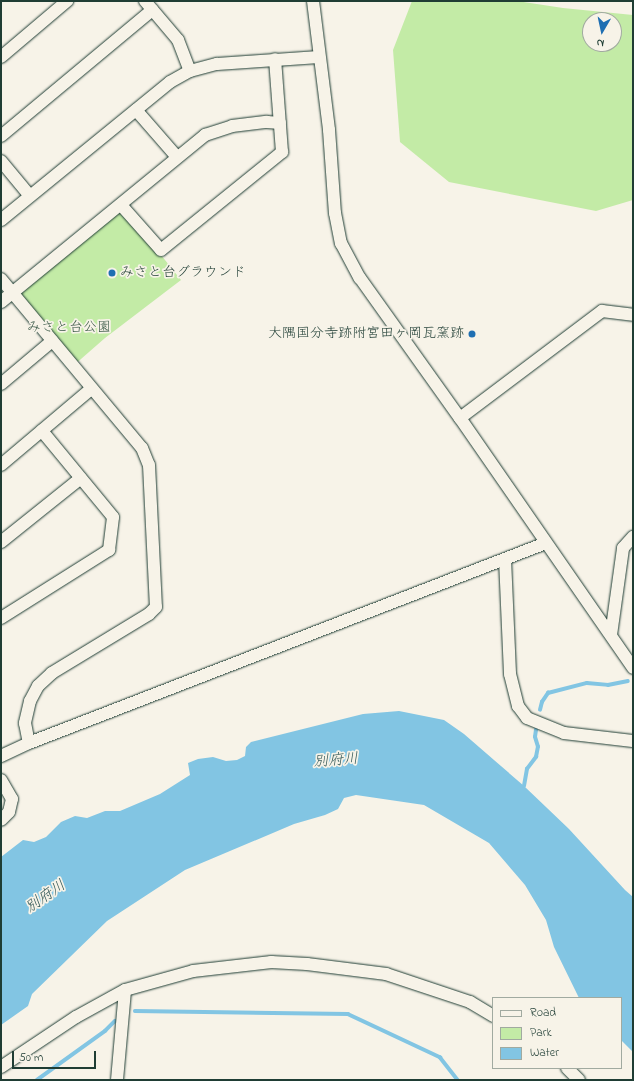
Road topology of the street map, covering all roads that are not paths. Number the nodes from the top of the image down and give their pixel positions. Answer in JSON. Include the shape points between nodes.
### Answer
{"nodes":[{"id":1,"x":66,"y":1,"type":"edge"},
{"id":2,"x":313,"y":1,"type":"edge"},
{"id":3,"x":148,"y":5,"type":"edge"},
{"id":4,"x":1,"y":57,"type":"edge"},
{"id":5,"x":319,"y":57,"type":"junction"},
{"id":6,"x":275,"y":59,"type":"junction"},
{"id":7,"x":190,"y":71,"type":"junction"},
{"id":8,"x":136,"y":110,"type":"junction"},
{"id":9,"x":280,"y":123,"type":"junction"},
{"id":10,"x":1,"y":136,"type":"edge"},
{"id":11,"x":177,"y":156,"type":"junction"},
{"id":12,"x":1,"y":161,"type":"edge"},
{"id":13,"x":30,"y":196,"type":"junction"},
{"id":14,"x":121,"y":205,"type":"junction"},
{"id":15,"x":1,"y":220,"type":"edge"},
{"id":16,"x":1,"y":279,"type":"edge"},
{"id":17,"x":12,"y":293,"type":"junction"},
{"id":18,"x":1,"y":302,"type":"edge"},
{"id":19,"x":633,"y":315,"type":"edge"},
{"id":20,"x":52,"y":341,"type":"junction"},
{"id":21,"x":1,"y":384,"type":"edge"},
{"id":22,"x":92,"y":389,"type":"junction"},
{"id":23,"x":460,"y":418,"type":"junction"},
{"id":24,"x":42,"y":431,"type":"junction"},
{"id":25,"x":1,"y":465,"type":"edge"},
{"id":26,"x":81,"y":478,"type":"junction"},
{"id":27,"x":633,"y":537,"type":"edge"},
{"id":28,"x":1,"y":542,"type":"edge"},
{"id":29,"x":546,"y":543,"type":"junction"},
{"id":30,"x":505,"y":559,"type":"junction"},
{"id":31,"x":1,"y":618,"type":"edge"},
{"id":32,"x":611,"y":636,"type":"junction"},
{"id":33,"x":633,"y":668,"type":"edge"},
{"id":34,"x":633,"y":741,"type":"edge"},
{"id":35,"x":29,"y":743,"type":"junction"},
{"id":36,"x":1,"y":756,"type":"edge"},
{"id":37,"x":1,"y":780,"type":"edge"},
{"id":38,"x":1,"y":820,"type":"edge"},
{"id":39,"x":125,"y":990,"type":"junction"},
{"id":40,"x":492,"y":1015,"type":"edge"},
{"id":41,"x":1,"y":1067,"type":"edge"},
{"id":42,"x":567,"y":1069,"type":"edge"},
{"id":43,"x":117,"y":1080,"type":"edge"},
{"id":44,"x":579,"y":1080,"type":"edge"}],
"edges":[{"from":1,"to":4,"type":"street"},
{"from":2,"to":5,"type":"street"},
{"from":3,"to":7,"type":"street","via":[[178,40]]},
{"from":3,"to":10,"type":"street"},
{"from":5,"to":6,"type":"street"},
{"from":5,"to":23,"type":"street","via":[[329,130],[335,212],[341,243],[360,278]]},
{"from":6,"to":7,"type":"street","via":[[217,64]]},
{"from":6,"to":9,"type":"street"},
{"from":7,"to":8,"type":"street","via":[[170,82]]},
{"from":8,"to":11,"type":"street"},
{"from":8,"to":13,"type":"street"},
{"from":9,"to":11,"type":"street","via":[[232,126],[204,135]]},
{"from":9,"to":14,"type":"street","via":[[282,152],[161,250]]},
{"from":11,"to":14,"type":"street"},
{"from":12,"to":13,"type":"street"},
{"from":13,"to":15,"type":"street"},
{"from":14,"to":17,"type":"street"},
{"from":16,"to":17,"type":"street"},
{"from":17,"to":18,"type":"street"},
{"from":17,"to":20,"type":"street"},
{"from":19,"to":23,"type":"street","via":[[602,311]]},
{"from":20,"to":21,"type":"street"},
{"from":20,"to":22,"type":"street"},
{"from":22,"to":24,"type":"street"},
{"from":22,"to":35,"type":"street","via":[[146,455],[150,481],[156,607],[149,614],[52,673],[38,686],[30,701],[25,723]]},
{"from":23,"to":29,"type":"street"},
{"from":24,"to":25,"type":"street"},
{"from":24,"to":26,"type":"street"},
{"from":26,"to":28,"type":"street"},
{"from":26,"to":31,"type":"street","via":[[113,517],[109,550]]},
{"from":27,"to":32,"type":"street","via":[[622,548]]},
{"from":29,"to":30,"type":"street"},
{"from":29,"to":32,"type":"street"},
{"from":30,"to":34,"type":"street","via":[[510,674],[518,706],[526,718],[564,732]]},
{"from":30,"to":35,"type":"street"},
{"from":32,"to":33,"type":"street"},
{"from":35,"to":36,"type":"street"},
{"from":37,"to":38,"type":"street","via":[[12,799],[9,812]]},
{"from":39,"to":40,"type":"street","via":[[193,971],[271,962],[307,964],[386,974],[470,1002]]},
{"from":39,"to":41,"type":"street","via":[[76,1017]]},
{"from":39,"to":43,"type":"street"},
{"from":42,"to":44,"type":"street"}]}
